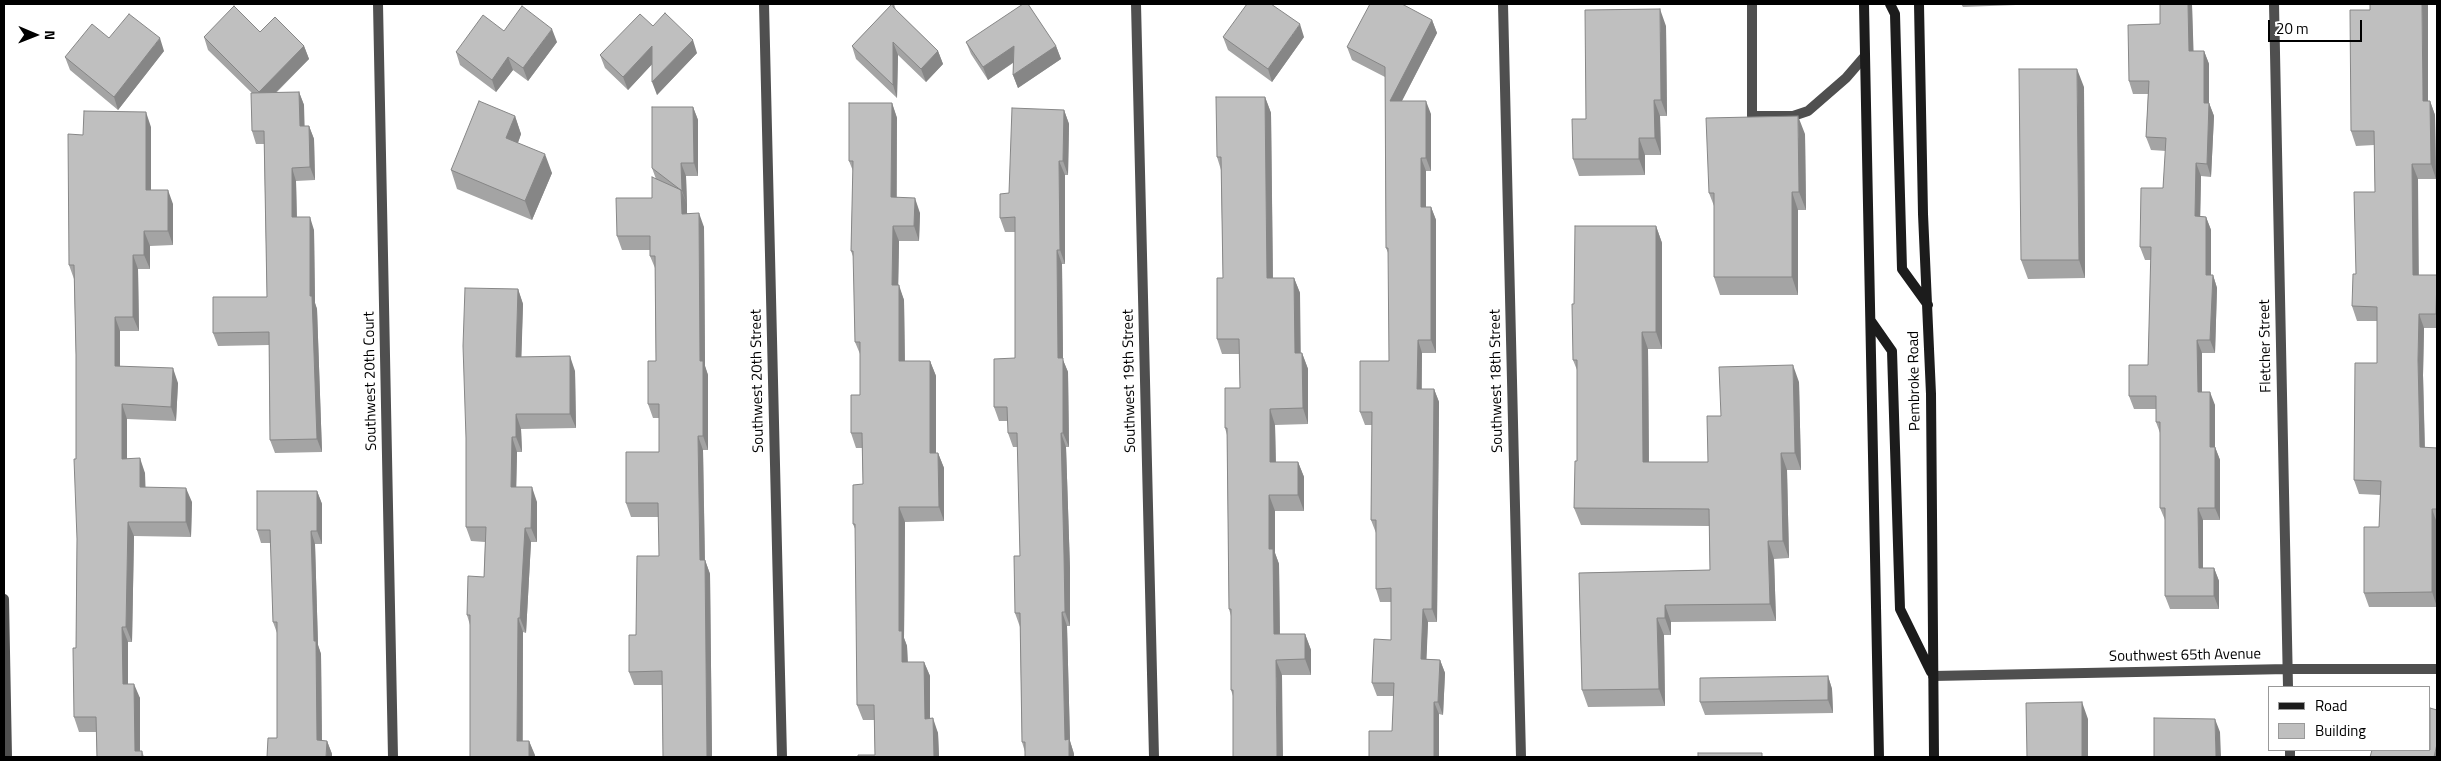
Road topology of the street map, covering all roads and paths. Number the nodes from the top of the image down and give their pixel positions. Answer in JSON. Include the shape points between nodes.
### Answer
{"nodes":[{"id":1,"x":378,"y":4,"type":"edge"},
{"id":2,"x":764,"y":4,"type":"edge"},
{"id":3,"x":1136,"y":4,"type":"edge"},
{"id":4,"x":1503,"y":4,"type":"edge"},
{"id":5,"x":1752,"y":4,"type":"edge"},
{"id":6,"x":1864,"y":4,"type":"edge"},
{"id":7,"x":1890,"y":4,"type":"edge"},
{"id":8,"x":1919,"y":4,"type":"edge"},
{"id":9,"x":2274,"y":4,"type":"edge"},
{"id":10,"x":1865,"y":56,"type":"junction"},
{"id":11,"x":1929,"y":305,"type":"junction"},
{"id":12,"x":1872,"y":321,"type":"junction"},
{"id":13,"x":4,"y":599,"type":"edge"},
{"id":14,"x":2288,"y":669,"type":"junction"},
{"id":15,"x":2437,"y":669,"type":"edge"},
{"id":16,"x":1933,"y":676,"type":"junction"},
{"id":17,"x":2288,"y":686,"type":"edge"},
{"id":18,"x":7,"y":757,"type":"edge"},
{"id":19,"x":393,"y":757,"type":"edge"},
{"id":20,"x":782,"y":757,"type":"edge"},
{"id":21,"x":1154,"y":757,"type":"edge"},
{"id":22,"x":1521,"y":757,"type":"edge"},
{"id":23,"x":1879,"y":757,"type":"edge"},
{"id":24,"x":1934,"y":757,"type":"edge"}],
"edges":[{"from":1,"to":19,"type":"street","name":"Southwest 20th Court"},
{"from":2,"to":20,"type":"street","name":"Southwest 20th Street"},
{"from":3,"to":21,"type":"street","name":"Southwest 19th Street"},
{"from":4,"to":22,"type":"street","name":"Southwest 18th Street"},
{"from":5,"to":10,"type":"street","via":[[1752,116],[1792,116],[1808,111],[1846,78]]},
{"from":6,"to":10,"type":"main road"},
{"from":7,"to":11,"type":"main road","via":[[1895,14],[1902,269]]},
{"from":8,"to":11,"type":"main road","name":"Pembroke Road"},
{"from":9,"to":14,"type":"street","name":"Fletcher Street"},
{"from":10,"to":12,"type":"main road"},
{"from":11,"to":16,"type":"main road","name":"Pembroke Road"},
{"from":12,"to":16,"type":"main road","via":[[1892,352],[1900,609]]},
{"from":12,"to":23,"type":"main road"},
{"from":13,"to":18,"type":"street"},
{"from":14,"to":15,"type":"street","name":"Southwest 65th Avenue"},
{"from":14,"to":16,"type":"street","name":"Southwest 65th Avenue"},
{"from":14,"to":17,"type":"street","name":"Fletcher Street"},
{"from":16,"to":24,"type":"main road","name":"Pembroke Road"}]}
